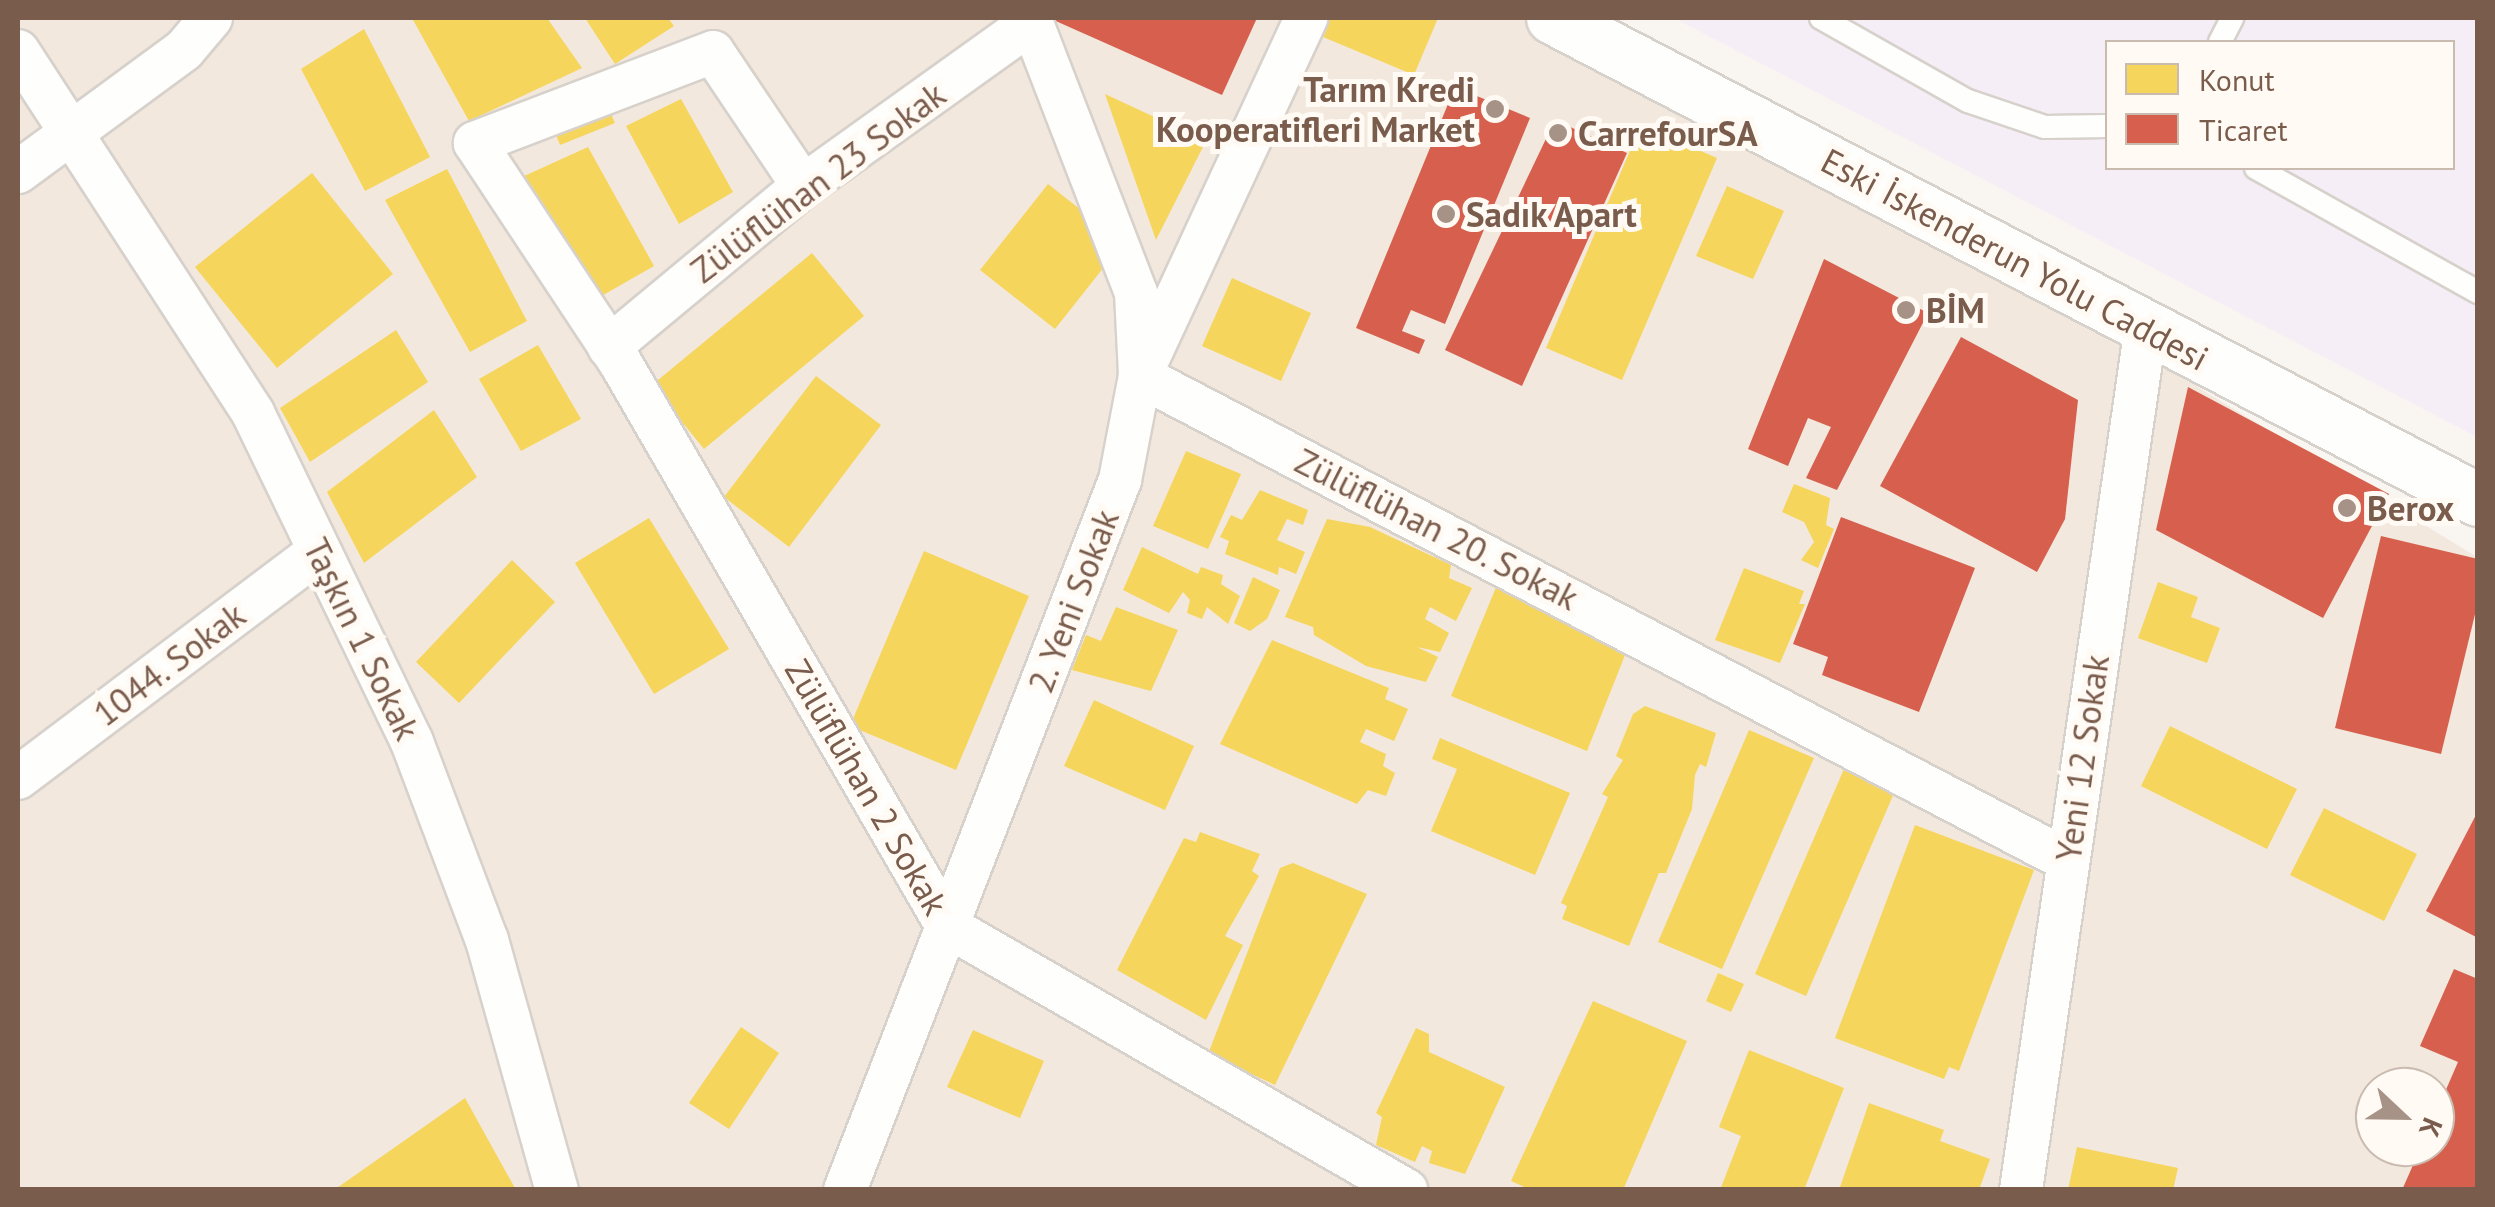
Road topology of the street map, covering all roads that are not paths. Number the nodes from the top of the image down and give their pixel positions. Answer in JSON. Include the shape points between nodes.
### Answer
{"nodes":[{"id":1,"x":211,"y":18,"type":"edge"},
{"id":2,"x":1306,"y":18,"type":"edge"},
{"id":3,"x":1553,"y":18,"type":"edge"},
{"id":4,"x":1820,"y":18,"type":"edge"},
{"id":5,"x":1031,"y":20,"type":"edge"},
{"id":6,"x":18,"y":51,"type":"edge"},
{"id":7,"x":2105,"y":126,"type":"edge"},
{"id":8,"x":74,"y":130,"type":"junction"},
{"id":9,"x":2260,"y":170,"type":"edge"},
{"id":10,"x":18,"y":172,"type":"edge"},
{"id":11,"x":803,"y":186,"type":"junction"},
{"id":12,"x":2478,"y":292,"type":"edge"},
{"id":13,"x":2146,"y":327,"type":"junction"},
{"id":14,"x":609,"y":346,"type":"junction"},
{"id":15,"x":1140,"y":376,"type":"junction"},
{"id":16,"x":2478,"y":500,"type":"edge"},
{"id":17,"x":320,"y":550,"type":"junction"},
{"id":18,"x":18,"y":778,"type":"edge"},
{"id":19,"x":2067,"y":860,"type":"junction"},
{"id":20,"x":947,"y":926,"type":"junction"},
{"id":21,"x":557,"y":1190,"type":"edge"},
{"id":22,"x":846,"y":1190,"type":"edge"},
{"id":23,"x":1406,"y":1190,"type":"edge"},
{"id":24,"x":2021,"y":1190,"type":"edge"}],
"edges":[{"from":1,"to":8,"type":"street","via":[[184,50]]},
{"from":2,"to":15,"type":"street","name":"2. Yeni Sokak"},
{"from":3,"to":13,"type":"street","name":"Eski İskenderun Yolu Caddesi"},
{"from":4,"to":7,"type":"lane","via":[[1968,100],[2045,127]]},
{"from":5,"to":11,"type":"street","name":"Zülüflühan 23 Sokak"},
{"from":5,"to":15,"type":"street","via":[[1136,293]]},
{"from":6,"to":8,"type":"street","name":"Taşkın 1 Sokak"},
{"from":8,"to":10,"type":"street"},
{"from":8,"to":17,"type":"street","name":"Taşkın 1 Sokak","via":[[253,412]]},
{"from":9,"to":12,"type":"lane"},
{"from":11,"to":14,"type":"street","name":"Zülüflühan 23 Sokak"},
{"from":11,"to":14,"type":"street","name":"Zülüflühan 2 Sokak","via":[[713,52],[475,143]]},
{"from":13,"to":16,"type":"street","name":"Eski İskenderun Yolu Caddesi"},
{"from":13,"to":19,"type":"street","name":"Yeni 12 Sokak"},
{"from":14,"to":20,"type":"street","name":"Zülüflühan 2 Sokak"},
{"from":15,"to":19,"type":"street","name":"Zülüflühan 20. Sokak"},
{"from":15,"to":20,"type":"street","name":"2. Yeni Sokak","via":[[1120,480]]},
{"from":17,"to":18,"type":"street","name":"1044. Sokak"},
{"from":17,"to":21,"type":"street","name":"Taşkın 1 Sokak","via":[[412,742],[487,940]]},
{"from":19,"to":24,"type":"street","name":"Yeni 12 Sokak"},
{"from":20,"to":22,"type":"street","name":"2. Yeni Sokak"},
{"from":20,"to":23,"type":"street","name":"Zülüflühan 2 Sokak"}]}
